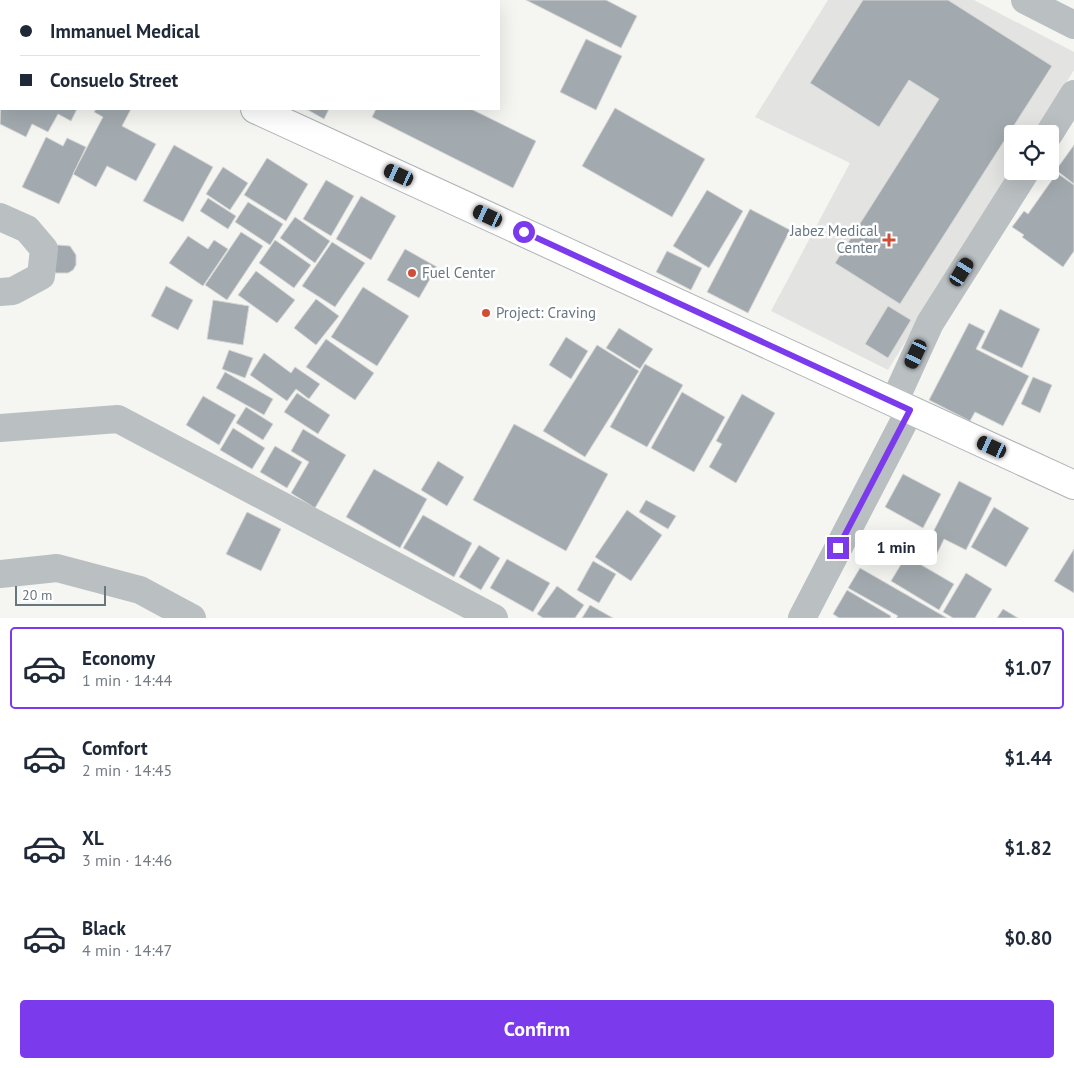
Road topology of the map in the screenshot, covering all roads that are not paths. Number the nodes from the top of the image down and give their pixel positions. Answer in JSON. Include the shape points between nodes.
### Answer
{"nodes":[{"id":1,"x":1025,"y":0,"type":"edge"},
{"id":2,"x":1074,"y":25,"type":"edge"},
{"id":3,"x":1074,"y":94,"type":"edge"},
{"id":4,"x":257,"y":110,"type":"edge"},
{"id":5,"x":1055,"y":125,"type":"edge"},
{"id":6,"x":1020,"y":180,"type":"edge"},
{"id":7,"x":0,"y":217,"type":"edge"},
{"id":8,"x":0,"y":292,"type":"edge"},
{"id":9,"x":902,"y":406,"type":"junction"},
{"id":10,"x":0,"y":428,"type":"edge"},
{"id":11,"x":1074,"y":485,"type":"edge"},
{"id":12,"x":0,"y":574,"type":"edge"},
{"id":13,"x":192,"y":618,"type":"edge"},
{"id":14,"x":494,"y":618,"type":"edge"},
{"id":15,"x":802,"y":618,"type":"edge"}],
"edges":[{"from":1,"to":2,"type":"street"},
{"from":3,"to":5,"type":"street"},
{"from":4,"to":9,"type":"main road"},
{"from":6,"to":9,"type":"street","via":[[930,323]]},
{"from":7,"to":8,"type":"street","via":[[27,229],[44,249],[41,276],[13,291]]},
{"from":9,"to":11,"type":"main road"},
{"from":9,"to":15,"type":"street"},
{"from":10,"to":14,"type":"street","via":[[118,419]]},
{"from":12,"to":13,"type":"street","via":[[57,568],[140,590]]}]}
